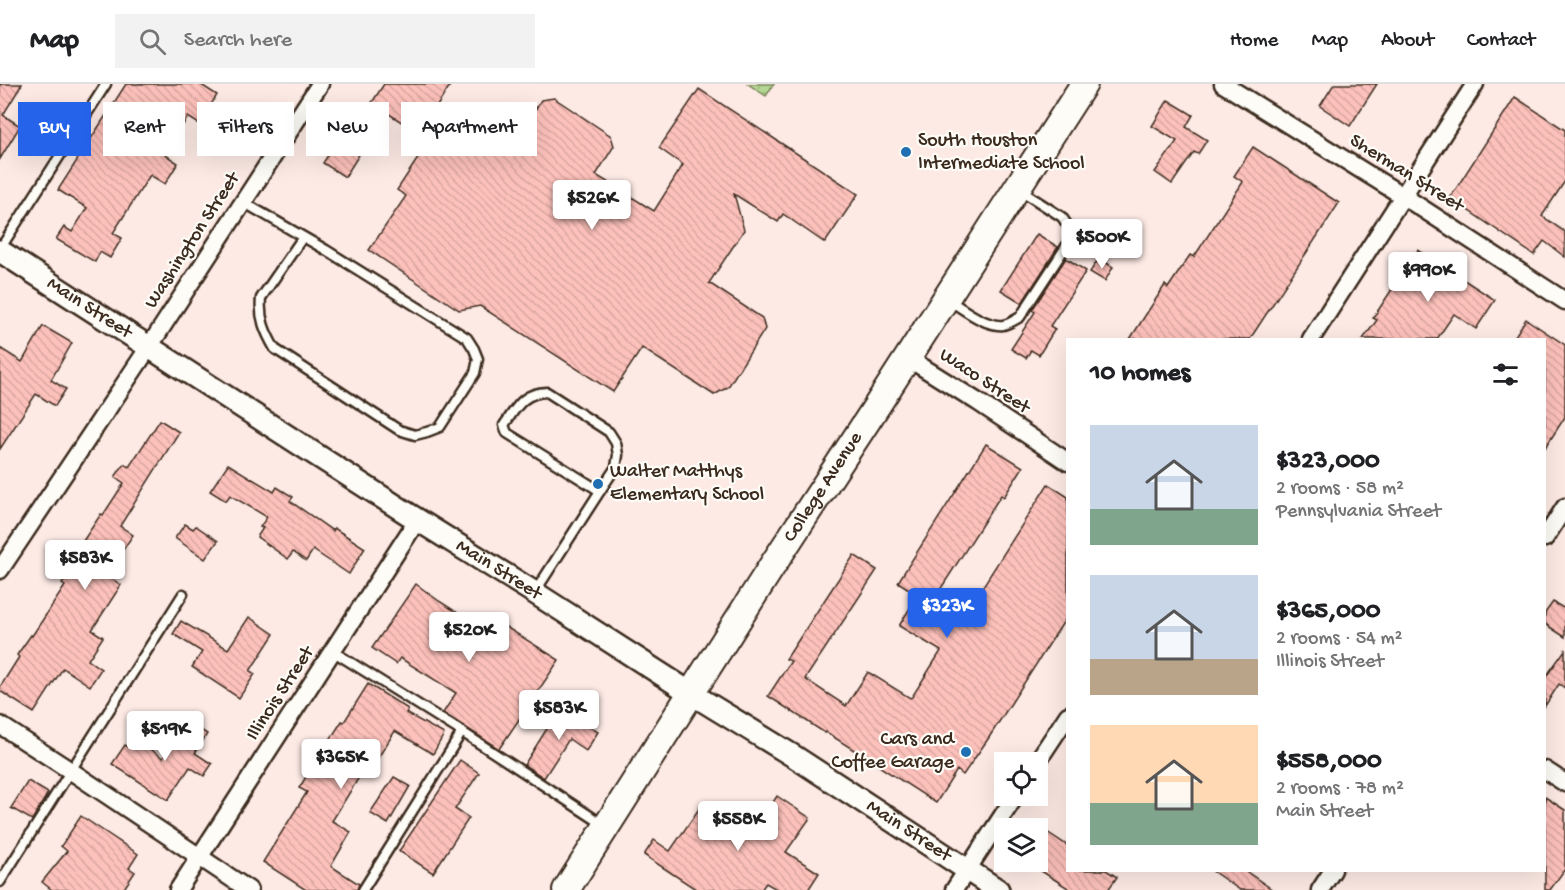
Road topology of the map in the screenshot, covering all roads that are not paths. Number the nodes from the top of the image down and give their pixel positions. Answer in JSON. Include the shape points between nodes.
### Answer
{"nodes":[{"id":1,"x":106,"y":84,"type":"edge"},
{"id":2,"x":320,"y":84,"type":"edge"},
{"id":3,"x":1084,"y":84,"type":"edge"},
{"id":4,"x":1223,"y":84,"type":"edge"},
{"id":5,"x":1475,"y":84,"type":"edge"},
{"id":6,"x":1017,"y":188,"type":"junction"},
{"id":7,"x":1403,"y":196,"type":"junction"},
{"id":8,"x":243,"y":202,"type":"junction"},
{"id":9,"x":303,"y":237,"type":"junction"},
{"id":10,"x":0,"y":250,"type":"edge"},
{"id":11,"x":946,"y":298,"type":"junction"},
{"id":12,"x":1565,"y":301,"type":"edge"},
{"id":13,"x":1312,"y":338,"type":"edge"},
{"id":14,"x":149,"y":347,"type":"junction"},
{"id":15,"x":908,"y":358,"type":"junction"},
{"id":16,"x":1066,"y":461,"type":"edge"},
{"id":17,"x":600,"y":491,"type":"junction"},
{"id":18,"x":1565,"y":507,"type":"edge"},
{"id":19,"x":418,"y":519,"type":"junction"},
{"id":20,"x":1546,"y":536,"type":"edge"},
{"id":21,"x":0,"y":570,"type":"edge"},
{"id":22,"x":535,"y":593,"type":"junction"},
{"id":23,"x":183,"y":594,"type":"dead end"},
{"id":24,"x":334,"y":652,"type":"junction"},
{"id":25,"x":692,"y":694,"type":"junction"},
{"id":26,"x":1066,"y":718,"type":"edge"},
{"id":27,"x":0,"y":725,"type":"edge"},
{"id":28,"x":462,"y":732,"type":"junction"},
{"id":29,"x":1044,"y":752,"type":"edge"},
{"id":30,"x":71,"y":771,"type":"junction"},
{"id":31,"x":1546,"y":771,"type":"edge"},
{"id":32,"x":1565,"y":783,"type":"edge"},
{"id":33,"x":1009,"y":806,"type":"edge"},
{"id":34,"x":607,"y":827,"type":"junction"},
{"id":35,"x":199,"y":858,"type":"junction"},
{"id":36,"x":968,"y":870,"type":"junction"},
{"id":37,"x":1332,"y":872,"type":"edge"},
{"id":38,"x":0,"y":882,"type":"edge"},
{"id":39,"x":569,"y":889,"type":"edge"},
{"id":40,"x":178,"y":890,"type":"edge"},
{"id":41,"x":249,"y":890,"type":"edge"},
{"id":42,"x":363,"y":890,"type":"edge"},
{"id":43,"x":954,"y":890,"type":"edge"},
{"id":44,"x":998,"y":890,"type":"edge"},
{"id":45,"x":1320,"y":890,"type":"edge"}],
"edges":[{"from":1,"to":10,"type":"lane"},
{"from":2,"to":8,"type":"street","name":"Washington Street"},
{"from":3,"to":6,"type":"main road","name":"College Avenue"},
{"from":4,"to":7,"type":"street","name":"Sherman Street"},
{"from":5,"to":7,"type":"street"},
{"from":6,"to":11,"type":"main road","name":"College Avenue"},
{"from":6,"to":11,"type":"lane","via":[[1062,217],[1070,230],[1069,242],[1020,317],[1012,322],[986,323]]},
{"from":7,"to":12,"type":"street","name":"Sherman Street"},
{"from":7,"to":13,"type":"street"},
{"from":8,"to":9,"type":"lane"},
{"from":8,"to":14,"type":"street","name":"Washington Street"},
{"from":9,"to":9,"type":"lane","via":[[467,338],[478,359],[475,373],[440,426],[415,435],[399,430],[275,349],[262,322],[261,298]]},
{"from":10,"to":14,"type":"street","name":"Main Street"},
{"from":11,"to":15,"type":"main road","name":"College Avenue"},
{"from":14,"to":19,"type":"street","name":"Main Street"},
{"from":14,"to":21,"type":"street","name":"Washington Street"},
{"from":15,"to":16,"type":"street","name":"Waco Street"},
{"from":15,"to":25,"type":"main road","name":"College Avenue"},
{"from":17,"to":17,"type":"lane","via":[[616,467],[618,455],[609,432],[547,392],[523,399],[504,425],[507,433]]},
{"from":17,"to":22,"type":"lane"},
{"from":18,"to":20,"type":"street"},
{"from":19,"to":22,"type":"street","name":"Main Street"},
{"from":19,"to":24,"type":"street","name":"Illinois Street"},
{"from":22,"to":25,"type":"street","name":"Main Street"},
{"from":23,"to":30,"type":"lane"},
{"from":24,"to":28,"type":"lane"},
{"from":24,"to":35,"type":"street","name":"Illinois Street"},
{"from":25,"to":34,"type":"main road","name":"College Avenue"},
{"from":25,"to":36,"type":"street","name":"Main Street"},
{"from":26,"to":29,"type":"street"},
{"from":27,"to":30,"type":"street"},
{"from":28,"to":34,"type":"lane"},
{"from":28,"to":42,"type":"lane"},
{"from":30,"to":35,"type":"street"},
{"from":30,"to":38,"type":"lane"},
{"from":31,"to":32,"type":"street"},
{"from":33,"to":36,"type":"street"},
{"from":34,"to":39,"type":"main road","name":"College Avenue"},
{"from":35,"to":40,"type":"street","name":"Illinois Street"},
{"from":35,"to":41,"type":"street"},
{"from":36,"to":43,"type":"street"},
{"from":36,"to":44,"type":"street","name":"Main Street"},
{"from":37,"to":45,"type":"street"}]}
